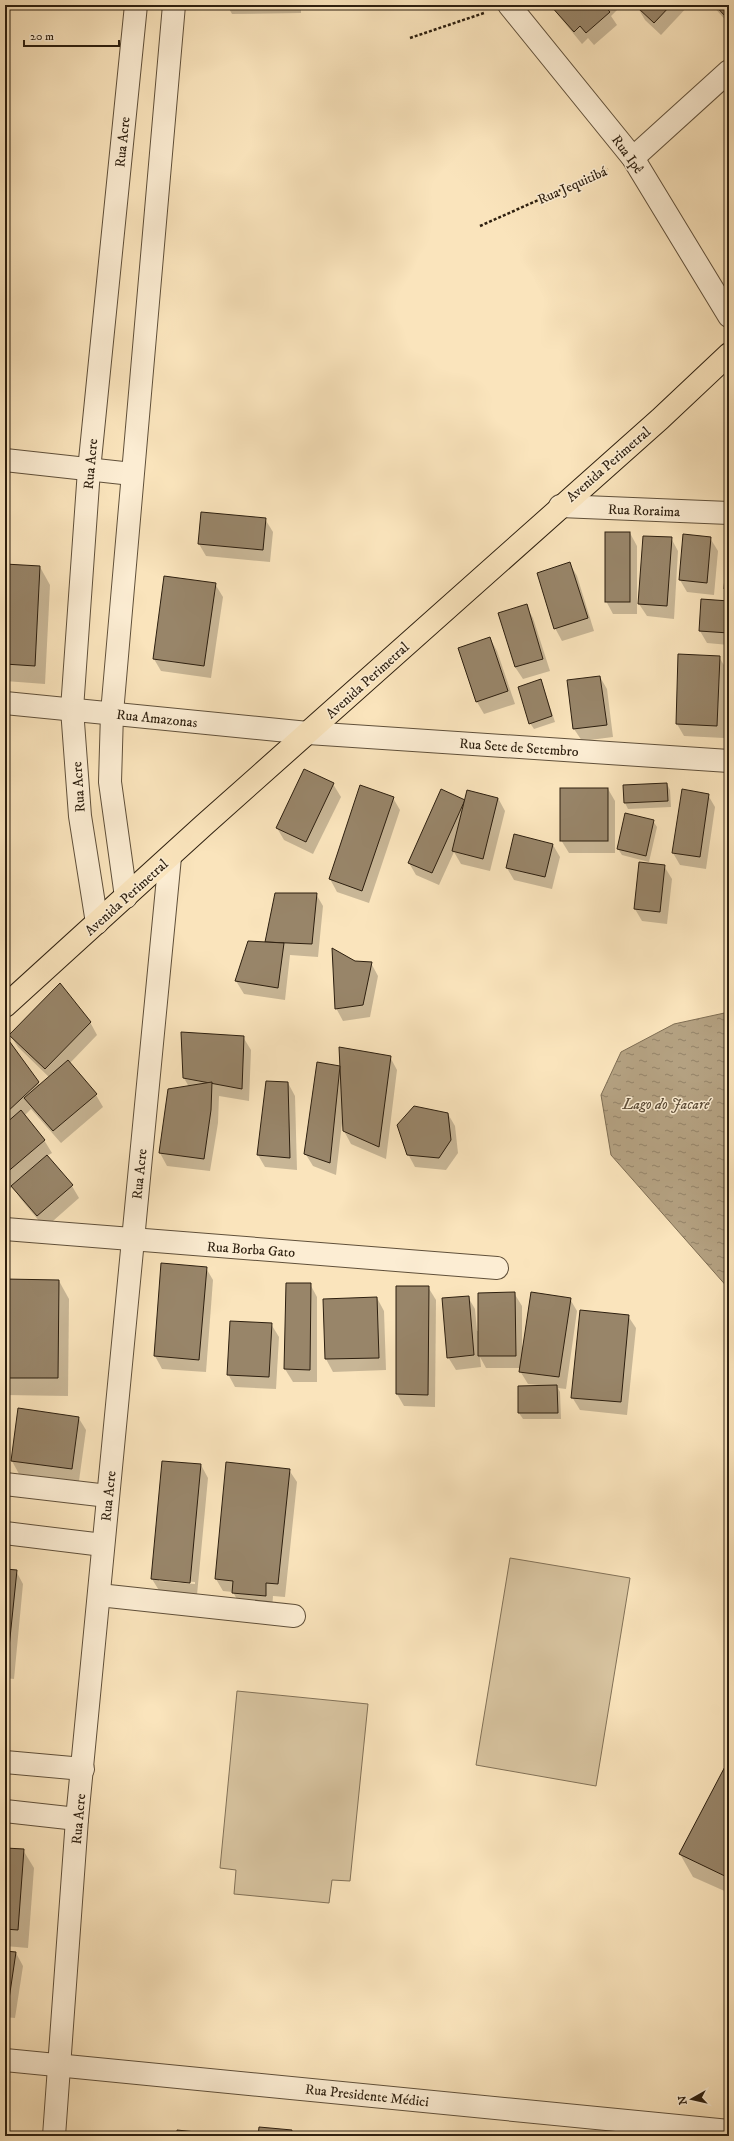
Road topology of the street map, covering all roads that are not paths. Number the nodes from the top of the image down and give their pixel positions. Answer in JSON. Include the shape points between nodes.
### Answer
{"nodes":[{"id":1,"x":136,"y":5,"type":"edge"},
{"id":2,"x":174,"y":5,"type":"edge"},
{"id":3,"x":509,"y":5,"type":"edge"},
{"id":4,"x":729,"y":71,"type":"edge"},
{"id":5,"x":633,"y":158,"type":"junction"},
{"id":6,"x":729,"y":316,"type":"edge"},
{"id":7,"x":729,"y":354,"type":"edge"},
{"id":8,"x":5,"y":460,"type":"edge"},
{"id":9,"x":89,"y":470,"type":"junction"},
{"id":10,"x":132,"y":474,"type":"junction"},
{"id":11,"x":560,"y":506,"type":"junction"},
{"id":12,"x":729,"y":513,"type":"edge"},
{"id":13,"x":5,"y":703,"type":"edge"},
{"id":14,"x":72,"y":709,"type":"junction"},
{"id":15,"x":112,"y":713,"type":"junction"},
{"id":16,"x":308,"y":733,"type":"junction"},
{"id":17,"x":729,"y":761,"type":"edge"},
{"id":18,"x":170,"y":857,"type":"junction"},
{"id":19,"x":126,"y":897,"type":"junction"},
{"id":20,"x":97,"y":923,"type":"junction"},
{"id":21,"x":5,"y":1006,"type":"edge"},
{"id":22,"x":5,"y":1229,"type":"edge"},
{"id":23,"x":132,"y":1240,"type":"junction"},
{"id":24,"x":497,"y":1268,"type":"dead end"},
{"id":25,"x":5,"y":1484,"type":"edge"},
{"id":26,"x":108,"y":1496,"type":"junction"},
{"id":27,"x":5,"y":1533,"type":"edge"},
{"id":28,"x":103,"y":1545,"type":"junction"},
{"id":29,"x":99,"y":1595,"type":"junction"},
{"id":30,"x":294,"y":1616,"type":"dead end"},
{"id":31,"x":5,"y":1762,"type":"edge"},
{"id":32,"x":83,"y":1769,"type":"junction"},
{"id":33,"x":5,"y":1811,"type":"edge"},
{"id":34,"x":77,"y":1819,"type":"junction"},
{"id":35,"x":5,"y":2060,"type":"edge"},
{"id":36,"x":60,"y":2064,"type":"junction"},
{"id":37,"x":729,"y":2131,"type":"edge"},
{"id":38,"x":54,"y":2136,"type":"edge"}],
"edges":[{"from":1,"to":9,"type":"street","name":"Rua Acre"},
{"from":2,"to":10,"type":"street"},
{"from":3,"to":5,"type":"street","name":"Rua Ipê"},
{"from":4,"to":5,"type":"street"},
{"from":5,"to":6,"type":"street","name":"Rua Ipê"},
{"from":7,"to":11,"type":"main road","name":"Avenida Perimetral","via":[[660,419]]},
{"from":8,"to":9,"type":"street"},
{"from":9,"to":10,"type":"street"},
{"from":9,"to":14,"type":"street","name":"Rua Acre"},
{"from":10,"to":15,"type":"street"},
{"from":11,"to":12,"type":"street","name":"Rua Roraima"},
{"from":11,"to":16,"type":"main road","name":"Avenida Perimetral"},
{"from":13,"to":14,"type":"street","name":"Rua Amazonas"},
{"from":14,"to":15,"type":"street","name":"Rua Amazonas"},
{"from":14,"to":20,"type":"street","name":"Rua Acre","via":[[80,816]]},
{"from":15,"to":16,"type":"street","name":"Rua Amazonas"},
{"from":15,"to":19,"type":"street","via":[[110,782]]},
{"from":16,"to":17,"type":"street","name":"Rua Sete de Setembro"},
{"from":16,"to":18,"type":"main road","name":"Avenida Perimetral"},
{"from":18,"to":19,"type":"main road","name":"Avenida Perimetral"},
{"from":18,"to":23,"type":"street","name":"Rua Acre"},
{"from":19,"to":20,"type":"main road","name":"Avenida Perimetral"},
{"from":20,"to":21,"type":"main road","name":"Avenida Perimetral"},
{"from":22,"to":23,"type":"street","name":"Rua Borba Gato"},
{"from":23,"to":24,"type":"street","name":"Rua Borba Gato"},
{"from":23,"to":26,"type":"street","name":"Rua Acre"},
{"from":25,"to":26,"type":"street"},
{"from":26,"to":28,"type":"street","name":"Rua Acre"},
{"from":27,"to":28,"type":"street"},
{"from":28,"to":29,"type":"street","name":"Rua Acre"},
{"from":29,"to":30,"type":"street"},
{"from":29,"to":32,"type":"street","name":"Rua Acre"},
{"from":31,"to":32,"type":"street"},
{"from":32,"to":34,"type":"street","name":"Rua Acre"},
{"from":33,"to":34,"type":"street"},
{"from":34,"to":36,"type":"street","name":"Rua Acre"},
{"from":35,"to":36,"type":"street","name":"Rua Presidente Médici"},
{"from":36,"to":37,"type":"street","name":"Rua Presidente Médici"},
{"from":36,"to":38,"type":"street","name":"Rua Acre"}]}
